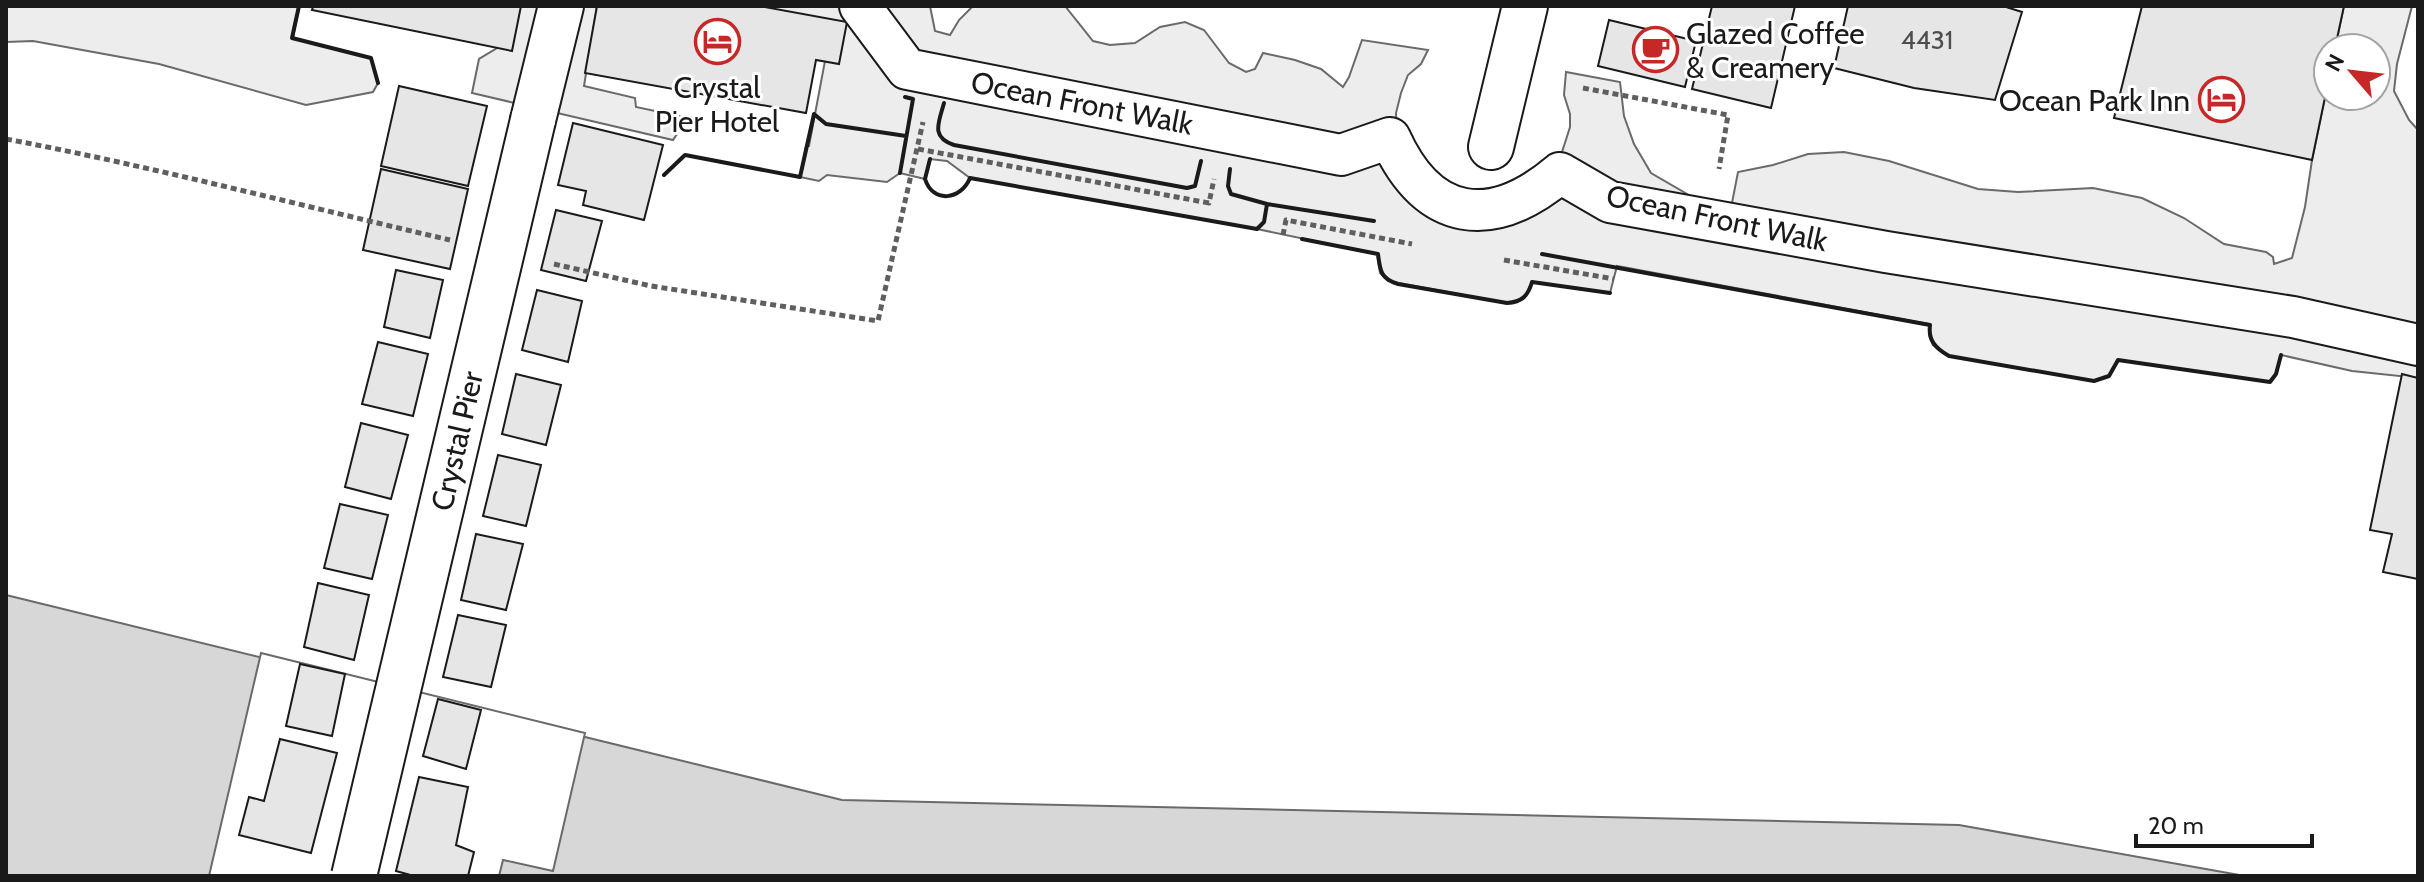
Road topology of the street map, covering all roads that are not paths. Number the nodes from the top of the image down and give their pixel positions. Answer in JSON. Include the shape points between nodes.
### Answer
{"nodes":[{"id":1,"x":561,"y":6,"type":"edge"},
{"id":2,"x":860,"y":6,"type":"edge"},
{"id":3,"x":1525,"y":6,"type":"edge"},
{"id":4,"x":1491,"y":147,"type":"dead end"},
{"id":5,"x":2418,"y":345,"type":"edge"},
{"id":6,"x":354,"y":876,"type":"edge"}],
"edges":[{"from":1,"to":6,"type":"street","name":"Crystal Pier","bridge":true},
{"from":2,"to":5,"type":"street","name":"Ocean Front Walk","via":[[907,69],[1341,155],[1390,138],[1402,165],[1422,187],[1462,210],[1516,204],[1560,173],[1610,202],[2293,317]]},
{"from":3,"to":4,"type":"street"}]}
